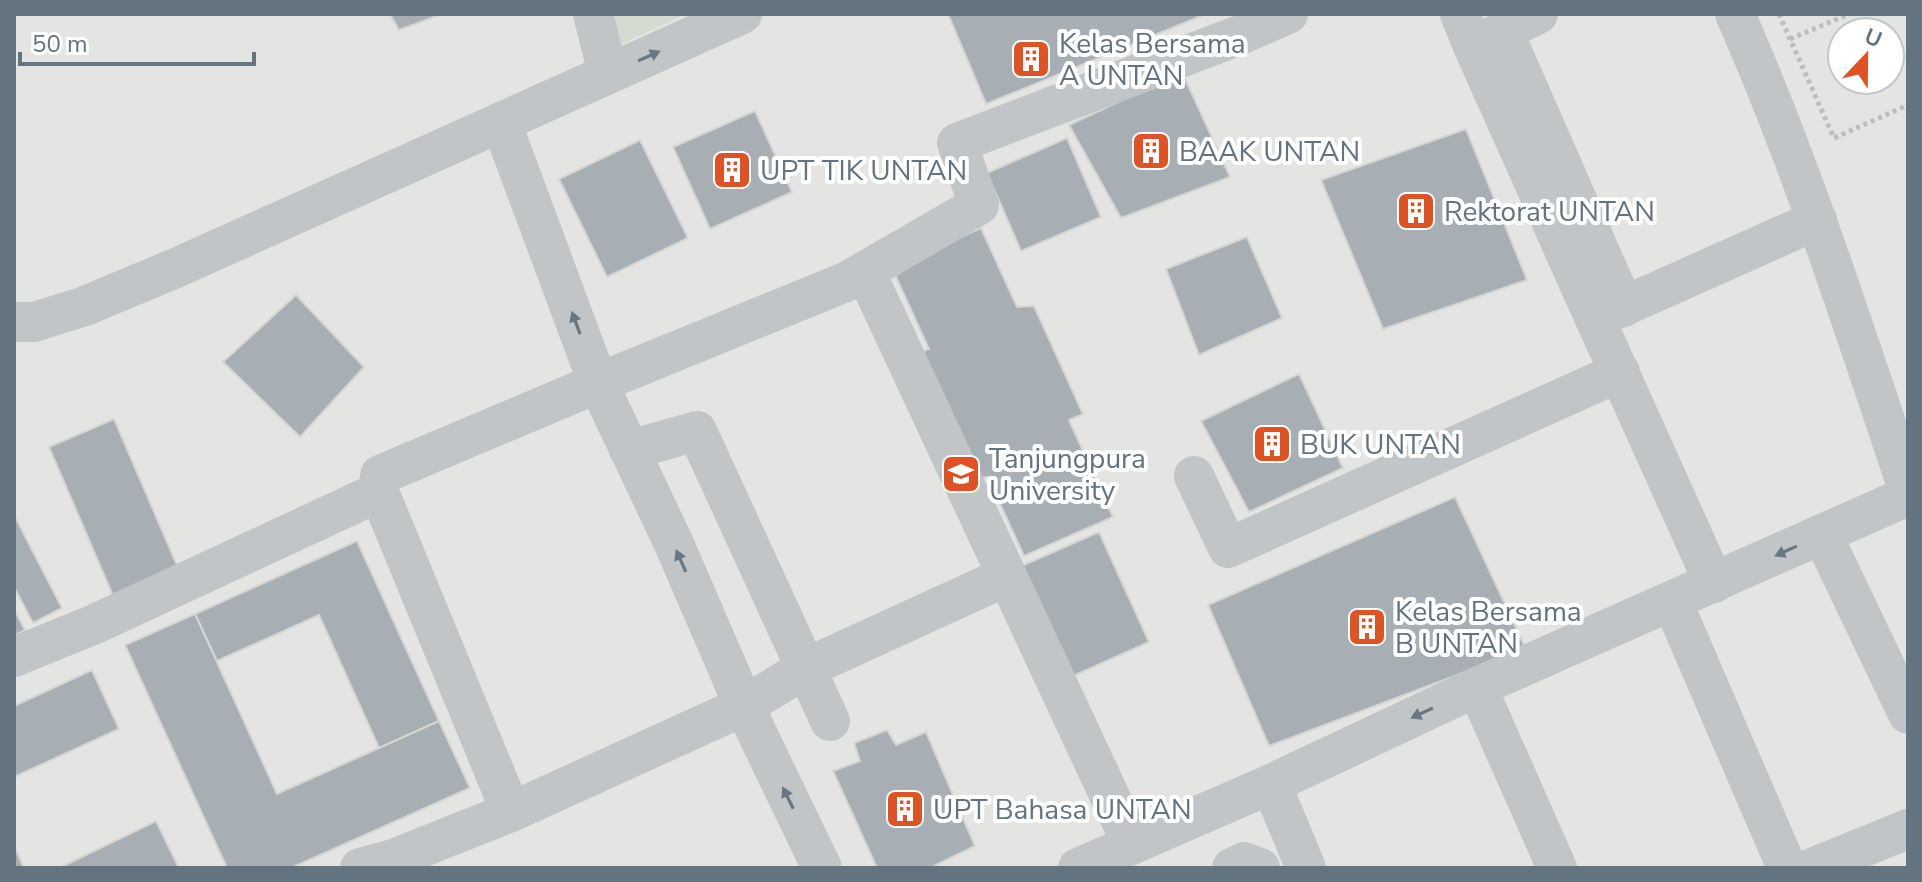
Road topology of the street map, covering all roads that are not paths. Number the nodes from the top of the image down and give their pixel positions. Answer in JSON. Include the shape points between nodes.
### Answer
{"nodes":[{"id":1,"x":593,"y":14,"type":"edge"},
{"id":2,"x":742,"y":14,"type":"edge"},
{"id":3,"x":1288,"y":14,"type":"edge"},
{"id":4,"x":1735,"y":14,"type":"edge"},
{"id":5,"x":1493,"y":26,"type":"edge"},
{"id":6,"x":608,"y":74,"type":"junction"},
{"id":7,"x":501,"y":122,"type":"junction"},
{"id":8,"x":1817,"y":220,"type":"junction"},
{"id":9,"x":865,"y":271,"type":"junction"},
{"id":10,"x":1609,"y":313,"type":"junction"},
{"id":11,"x":14,"y":322,"type":"edge"},
{"id":12,"x":1620,"y":372,"type":"junction"},
{"id":13,"x":598,"y":383,"type":"junction"},
{"id":14,"x":629,"y":450,"type":"junction"},
{"id":15,"x":1194,"y":476,"type":"dead end"},
{"id":16,"x":1908,"y":489,"type":"edge"},
{"id":17,"x":379,"y":492,"type":"junction"},
{"id":18,"x":1908,"y":496,"type":"edge"},
{"id":19,"x":1822,"y":534,"type":"junction"},
{"id":20,"x":1007,"y":576,"type":"junction"},
{"id":21,"x":1714,"y":583,"type":"junction"},
{"id":22,"x":1672,"y":601,"type":"junction"},
{"id":23,"x":14,"y":657,"type":"edge"},
{"id":24,"x":806,"y":668,"type":"junction"},
{"id":25,"x":1477,"y":687,"type":"junction"},
{"id":26,"x":744,"y":706,"type":"junction"},
{"id":27,"x":1908,"y":714,"type":"edge"},
{"id":28,"x":830,"y":721,"type":"dead end"},
{"id":29,"x":1271,"y":784,"type":"junction"},
{"id":30,"x":511,"y":812,"type":"junction"},
{"id":31,"x":1908,"y":829,"type":"edge"},
{"id":32,"x":1132,"y":844,"type":"junction"},
{"id":33,"x":360,"y":868,"type":"edge"},
{"id":34,"x":822,"y":868,"type":"edge"},
{"id":35,"x":1078,"y":868,"type":"edge"},
{"id":36,"x":1232,"y":868,"type":"edge"},
{"id":37,"x":1260,"y":868,"type":"edge"},
{"id":38,"x":1306,"y":868,"type":"edge"},
{"id":39,"x":1557,"y":868,"type":"edge"},
{"id":40,"x":1787,"y":868,"type":"edge"},
{"id":41,"x":1812,"y":868,"type":"edge"}],
"edges":[{"from":1,"to":6,"type":"lane"},
{"from":6,"to":2,"type":"lane","one_way":true},
{"from":3,"to":9,"type":"lane","via":[[957,143],[979,205]]},
{"from":4,"to":8,"type":"lane"},
{"from":5,"to":10,"type":"lane"},
{"from":6,"to":7,"type":"lane"},
{"from":7,"to":11,"type":"lane","via":[[85,306],[34,322]]},
{"from":13,"to":7,"type":"lane","one_way":true},
{"from":8,"to":10,"type":"lane"},
{"from":8,"to":16,"type":"lane"},
{"from":9,"to":13,"type":"lane"},
{"from":9,"to":20,"type":"lane"},
{"from":10,"to":12,"type":"lane"},
{"from":12,"to":15,"type":"lane","via":[[1228,548]]},
{"from":12,"to":21,"type":"lane"},
{"from":13,"to":14,"type":"lane"},
{"from":13,"to":17,"type":"lane","via":[[380,475]]},
{"from":14,"to":24,"type":"lane","via":[[697,431]]},
{"from":26,"to":14,"type":"lane","one_way":true},
{"from":17,"to":23,"type":"lane"},
{"from":17,"to":30,"type":"lane"},
{"from":18,"to":19,"type":"lane"},
{"from":19,"to":21,"type":"lane","one_way":true},
{"from":19,"to":27,"type":"lane"},
{"from":20,"to":24,"type":"lane"},
{"from":20,"to":32,"type":"lane"},
{"from":21,"to":22,"type":"lane"},
{"from":22,"to":25,"type":"lane"},
{"from":22,"to":40,"type":"lane"},
{"from":24,"to":26,"type":"lane"},
{"from":24,"to":28,"type":"lane"},
{"from":25,"to":29,"type":"lane","one_way":true},
{"from":25,"to":39,"type":"lane"},
{"from":26,"to":30,"type":"lane"},
{"from":34,"to":26,"type":"lane","one_way":true},
{"from":29,"to":32,"type":"lane"},
{"from":29,"to":38,"type":"lane"},
{"from":30,"to":33,"type":"lane"},
{"from":31,"to":41,"type":"lane"},
{"from":32,"to":35,"type":"lane"},
{"from":36,"to":37,"type":"lane","via":[[1244,862]]}]}
